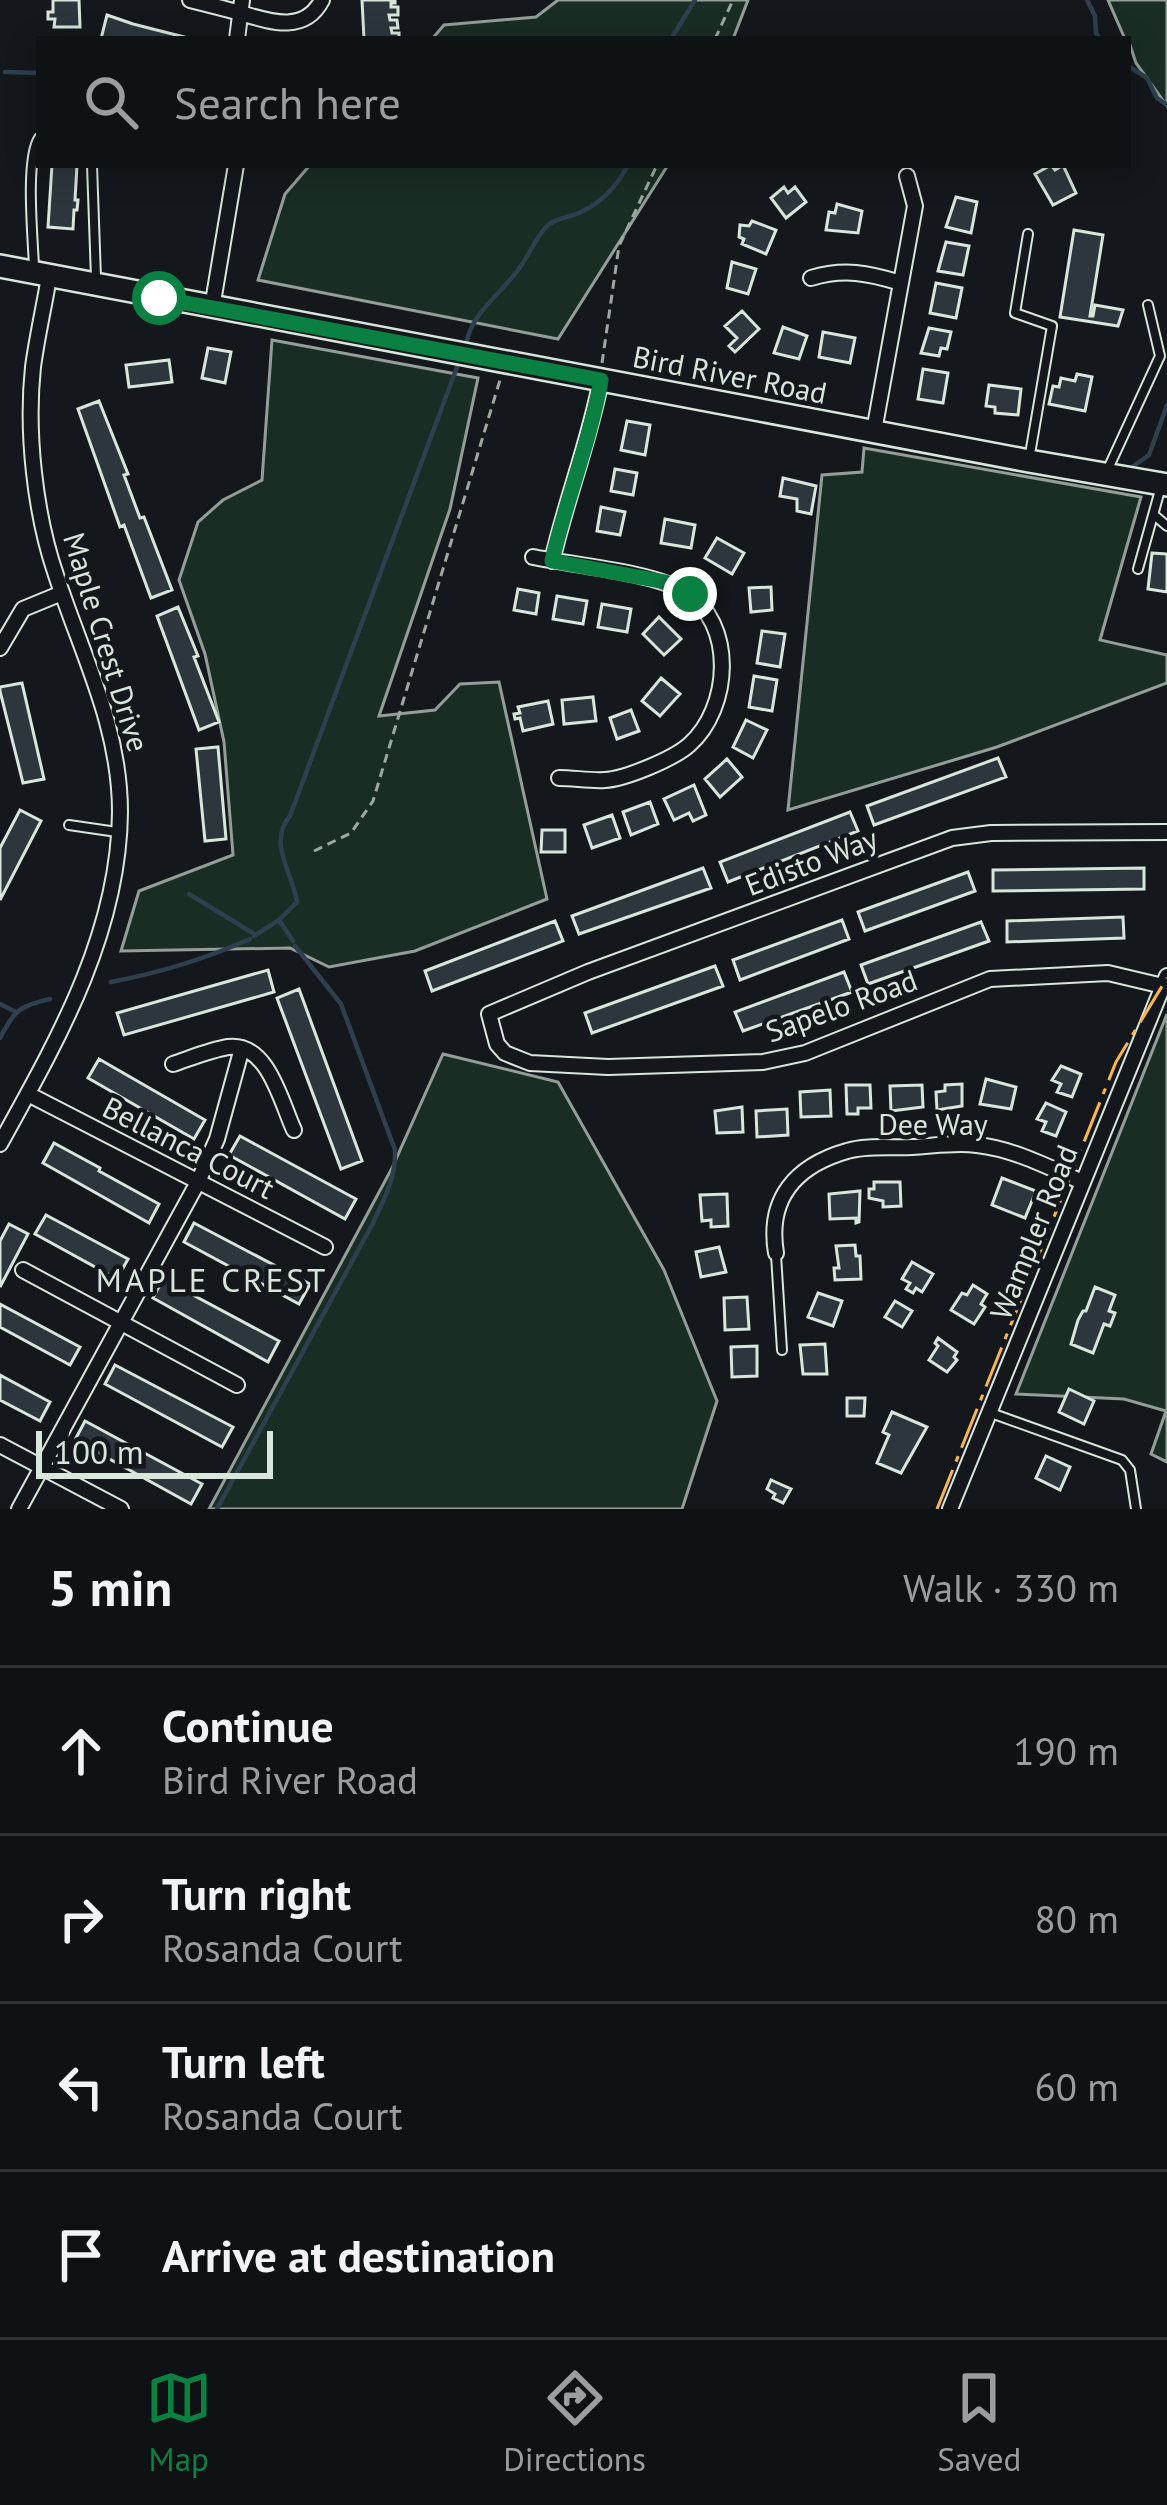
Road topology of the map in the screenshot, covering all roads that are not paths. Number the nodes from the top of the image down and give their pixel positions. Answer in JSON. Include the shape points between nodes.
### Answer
{"nodes":[{"id":1,"x":190,"y":0,"type":"edge"},
{"id":2,"x":322,"y":0,"type":"edge"},
{"id":3,"x":241,"y":7,"type":"edge"},
{"id":4,"x":36,"y":143,"type":"edge"},
{"id":5,"x":92,"y":168,"type":"edge"},
{"id":6,"x":235,"y":168,"type":"edge"},
{"id":7,"x":907,"y":176,"type":"dead end"},
{"id":8,"x":1028,"y":234,"type":"dead end"},
{"id":9,"x":0,"y":266,"type":"edge"},
{"id":10,"x":41,"y":275,"type":"junction"},
{"id":11,"x":812,"y":278,"type":"dead end"},
{"id":12,"x":901,"y":283,"type":"junction"},
{"id":13,"x":96,"y":286,"type":"junction"},
{"id":14,"x":1148,"y":305,"type":"dead end"},
{"id":15,"x":212,"y":308,"type":"junction"},
{"id":16,"x":601,"y":380,"type":"junction"},
{"id":17,"x":874,"y":431,"type":"junction"},
{"id":18,"x":1029,"y":461,"type":"junction"},
{"id":19,"x":1106,"y":475,"type":"junction"},
{"id":20,"x":1164,"y":484,"type":"edge"},
{"id":21,"x":1153,"y":514,"type":"junction"},
{"id":22,"x":1167,"y":526,"type":"edge"},
{"id":23,"x":533,"y":557,"type":"dead end"},
{"id":24,"x":552,"y":561,"type":"junction"},
{"id":25,"x":1138,"y":569,"type":"dead end"},
{"id":26,"x":62,"y":593,"type":"junction"},
{"id":27,"x":0,"y":648,"type":"edge"},
{"id":28,"x":559,"y":778,"type":"dead end"},
{"id":29,"x":69,"y":825,"type":"dead end"},
{"id":30,"x":118,"y":832,"type":"junction"},
{"id":31,"x":1167,"y":832,"type":"edge"},
{"id":32,"x":1165,"y":981,"type":"edge"},
{"id":33,"x":489,"y":1014,"type":"joint"},
{"id":34,"x":242,"y":1048,"type":"junction"},
{"id":35,"x":173,"y":1064,"type":"dead end"},
{"id":36,"x":28,"y":1094,"type":"junction"},
{"id":37,"x":294,"y":1130,"type":"dead end"},
{"id":38,"x":0,"y":1144,"type":"edge"},
{"id":39,"x":198,"y":1182,"type":"junction"},
{"id":40,"x":1082,"y":1182,"type":"junction"},
{"id":41,"x":325,"y":1247,"type":"dead end"},
{"id":42,"x":776,"y":1253,"type":"joint"},
{"id":43,"x":23,"y":1270,"type":"dead end"},
{"id":44,"x":120,"y":1323,"type":"junction"},
{"id":45,"x":782,"y":1350,"type":"dead end"},
{"id":46,"x":237,"y":1385,"type":"dead end"},
{"id":47,"x":990,"y":1412,"type":"junction"},
{"id":48,"x":0,"y":1445,"type":"edge"},
{"id":49,"x":42,"y":1467,"type":"junction"},
{"id":50,"x":19,"y":1509,"type":"edge"},
{"id":51,"x":121,"y":1509,"type":"edge"},
{"id":52,"x":950,"y":1509,"type":"edge"},
{"id":53,"x":1136,"y":1509,"type":"edge"}],
"edges":[{"from":1,"to":3,"type":"street"},
{"from":2,"to":3,"type":"street","via":[[296,23],[266,22]]},
{"from":4,"to":10,"type":"lane"},
{"from":5,"to":13,"type":"lane"},
{"from":6,"to":15,"type":"street"},
{"from":7,"to":12,"type":"street","via":[[915,206]]},
{"from":8,"to":18,"type":"lane","via":[[1015,314],[1052,326]]},
{"from":9,"to":10,"type":"street","name":"Bird River Road"},
{"from":10,"to":13,"type":"street","name":"Bird River Road"},
{"from":10,"to":26,"type":"street","name":"Maple Crest Drive","via":[[32,415],[37,488]]},
{"from":11,"to":12,"type":"street","via":[[864,272]]},
{"from":12,"to":17,"type":"street"},
{"from":13,"to":15,"type":"street","name":"Bird River Road"},
{"from":14,"to":19,"type":"lane","via":[[1160,356]]},
{"from":15,"to":16,"type":"street","name":"Bird River Road"},
{"from":16,"to":17,"type":"street","name":"Bird River Road"},
{"from":16,"to":24,"type":"street"},
{"from":17,"to":18,"type":"street","name":"Bird River Road"},
{"from":18,"to":19,"type":"street","name":"Bird River Road"},
{"from":19,"to":20,"type":"street","name":"Bird River Road"},
{"from":20,"to":21,"type":"lane"},
{"from":21,"to":22,"type":"lane"},
{"from":21,"to":25,"type":"lane"},
{"from":23,"to":24,"type":"street"},
{"from":24,"to":28,"type":"street","via":[[690,594],[723,650],[719,690],[691,743],[609,780]]},
{"from":26,"to":27,"type":"street","via":[[23,608]]},
{"from":26,"to":30,"type":"street","name":"Maple Crest Drive","via":[[110,726]]},
{"from":29,"to":30,"type":"lane"},
{"from":30,"to":36,"type":"street","name":"Maple Crest Drive","via":[[100,935]]},
{"from":31,"to":33,"type":"street","name":"Edisto Way","via":[[952,838]]},
{"from":32,"to":33,"type":"street","name":"Sapelo Road","via":[[1108,973],[989,979],[825,1046],[763,1062],[530,1063],[497,1044]]},
{"from":32,"to":40,"type":"street","name":"Wampler Road"},
{"from":34,"to":35,"type":"street"},
{"from":34,"to":37,"type":"street","via":[[265,1065]]},
{"from":34,"to":39,"type":"street"},
{"from":36,"to":38,"type":"street","name":"Maple Crest Drive"},
{"from":36,"to":39,"type":"street","name":"Bellanca Court"},
{"from":39,"to":41,"type":"street","name":"Bellanca Court"},
{"from":39,"to":44,"type":"street"},
{"from":40,"to":42,"type":"street","name":"Dee Way","via":[[974,1144],[849,1149],[791,1182],[777,1204]]},
{"from":40,"to":47,"type":"street","name":"Wampler Road"},
{"from":42,"to":45,"type":"lane"},
{"from":43,"to":44,"type":"street"},
{"from":44,"to":46,"type":"street"},
{"from":44,"to":49,"type":"street"},
{"from":47,"to":52,"type":"street","name":"Wampler Road"},
{"from":47,"to":53,"type":"lane","via":[[1122,1460]]},
{"from":48,"to":49,"type":"street"},
{"from":49,"to":50,"type":"street"},
{"from":49,"to":51,"type":"street"}]}
